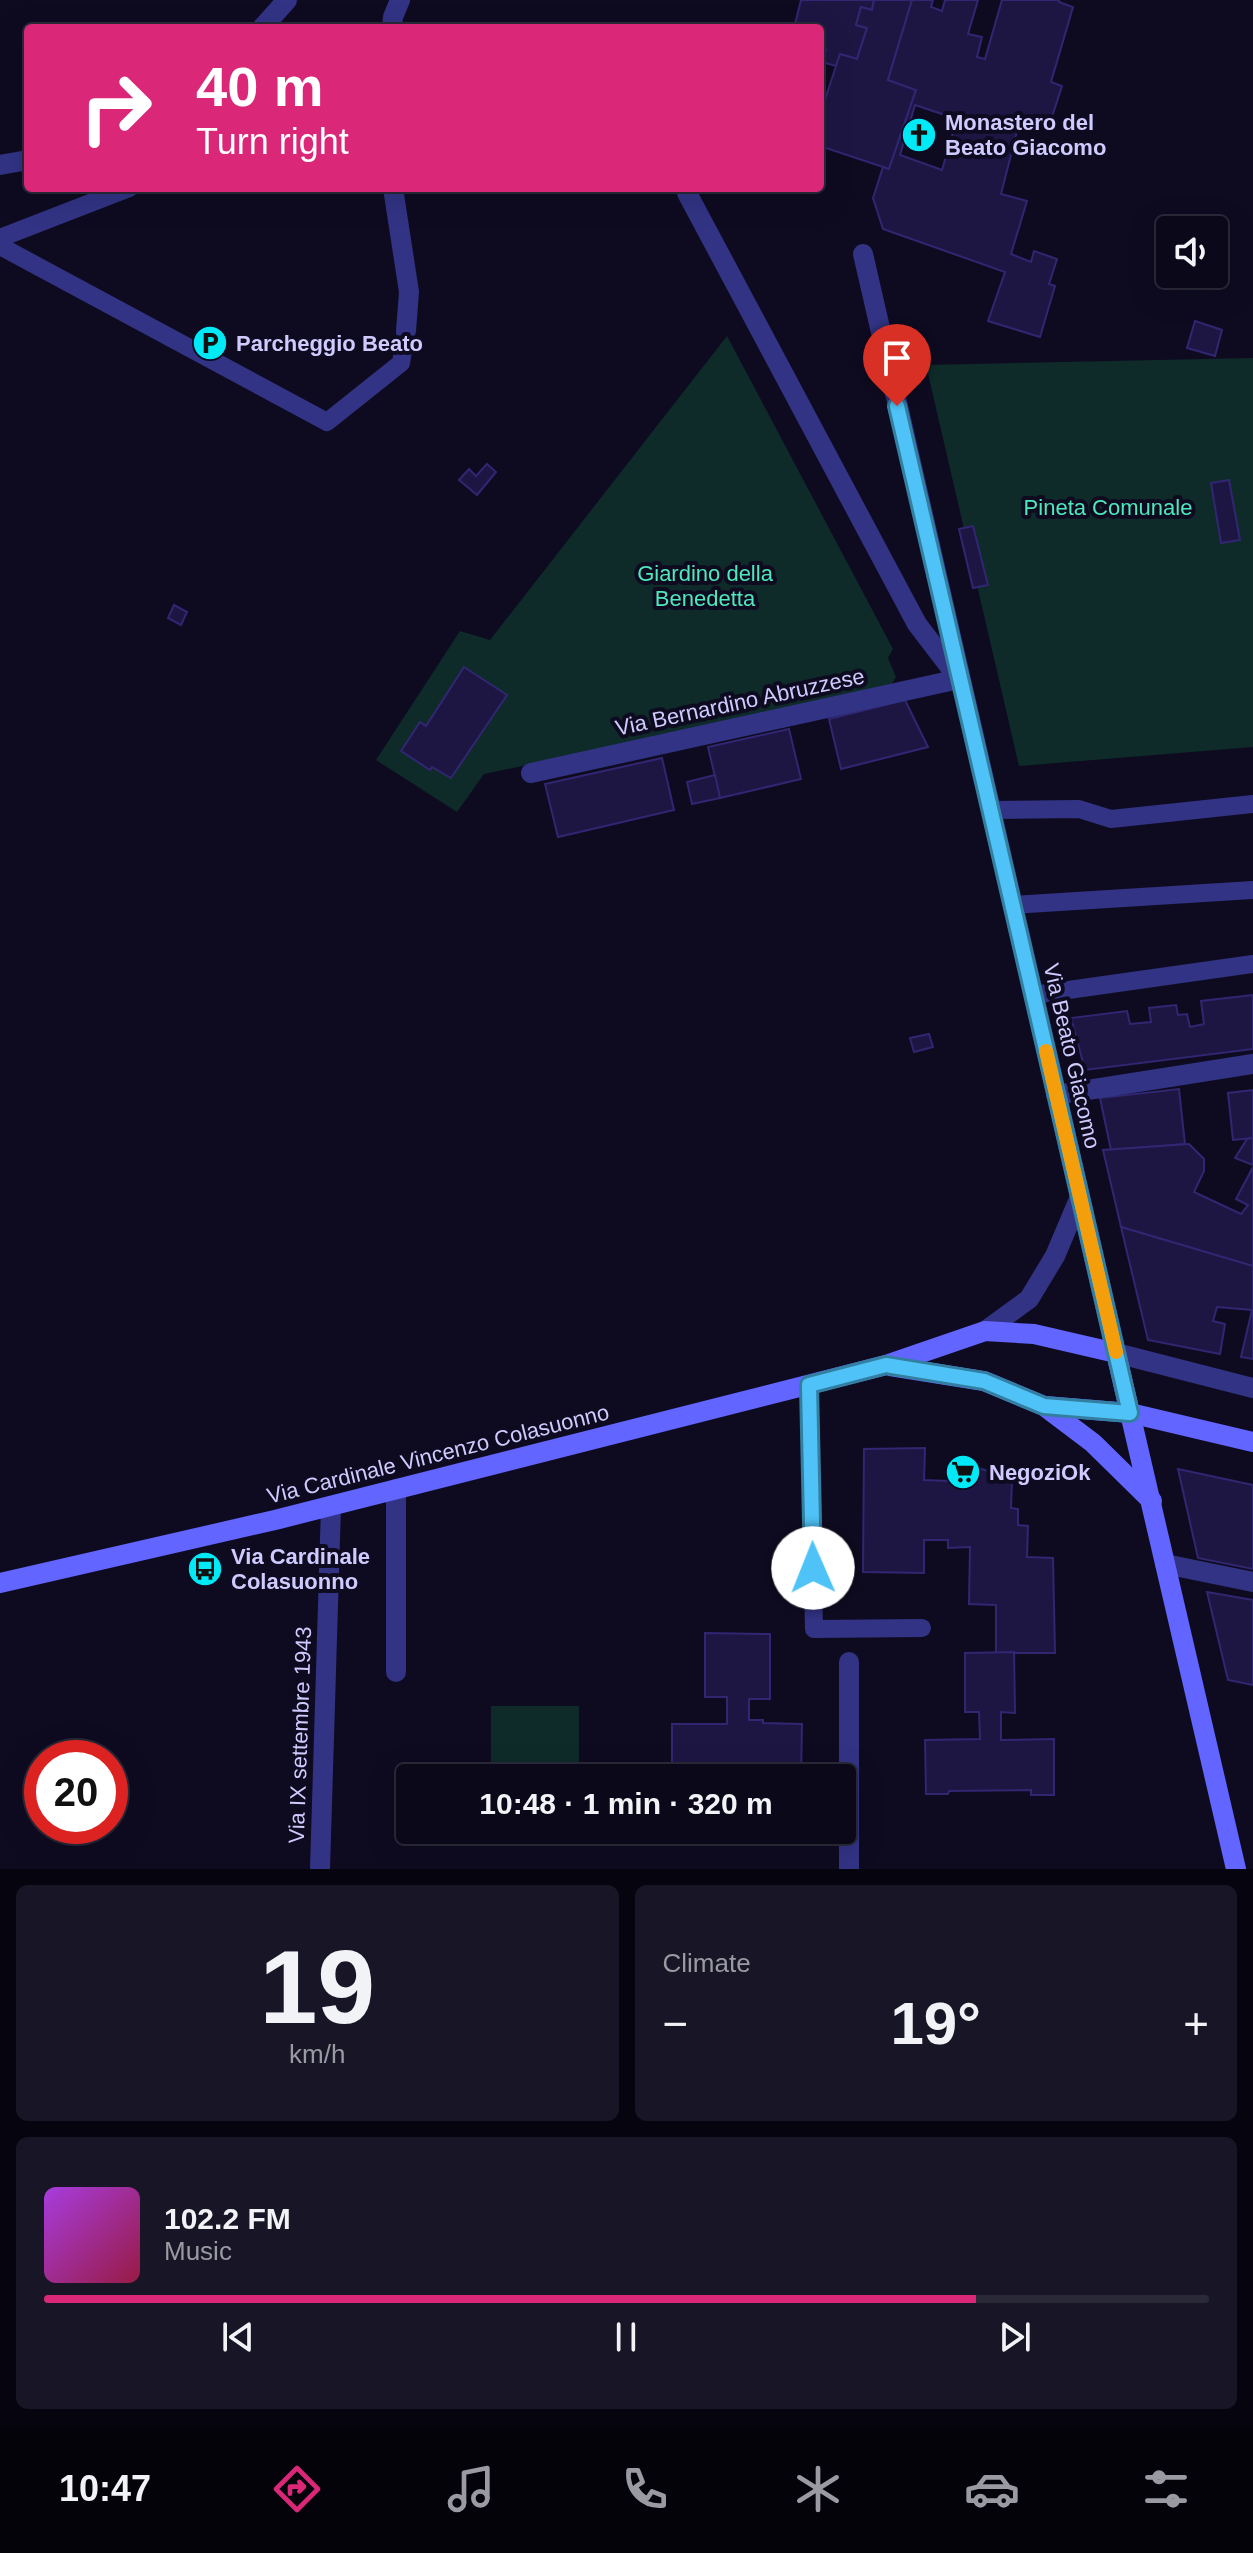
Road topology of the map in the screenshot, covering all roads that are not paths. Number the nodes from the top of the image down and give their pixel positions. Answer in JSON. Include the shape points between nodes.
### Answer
{"nodes":[{"id":1,"x":287,"y":0,"type":"edge"},
{"id":2,"x":400,"y":0,"type":"edge"},
{"id":3,"x":266,"y":24,"type":"edge"},
{"id":4,"x":392,"y":24,"type":"edge"},
{"id":5,"x":24,"y":161,"type":"edge"},
{"id":6,"x":0,"y":165,"type":"edge"},
{"id":7,"x":119,"y":192,"type":"edge"},
{"id":8,"x":394,"y":192,"type":"edge"},
{"id":9,"x":687,"y":193,"type":"dead end"},
{"id":10,"x":0,"y":238,"type":"edge"},
{"id":11,"x":0,"y":246,"type":"edge"},
{"id":12,"x":863,"y":254,"type":"dead end"},
{"id":13,"x":406,"y":331,"type":"joint"},
{"id":14,"x":959,"y":679,"type":"junction"},
{"id":15,"x":531,"y":773,"type":"dead end"},
{"id":16,"x":1253,"y":804,"type":"edge"},
{"id":17,"x":990,"y":810,"type":"junction"},
{"id":18,"x":1253,"y":890,"type":"edge"},
{"id":19,"x":1012,"y":905,"type":"junction"},
{"id":20,"x":1253,"y":964,"type":"edge"},
{"id":21,"x":1033,"y":995,"type":"junction"},
{"id":22,"x":1253,"y":1064,"type":"edge"},
{"id":23,"x":1056,"y":1095,"type":"junction"},
{"id":24,"x":1080,"y":1197,"type":"junction"},
{"id":25,"x":985,"y":1331,"type":"junction"},
{"id":26,"x":1116,"y":1353,"type":"junction"},
{"id":27,"x":886,"y":1365,"type":"junction"},
{"id":28,"x":809,"y":1385,"type":"junction"},
{"id":29,"x":1253,"y":1388,"type":"edge"},
{"id":30,"x":1044,"y":1406,"type":"junction"},
{"id":31,"x":1130,"y":1413,"type":"junction"},
{"id":32,"x":1253,"y":1442,"type":"edge"},
{"id":33,"x":396,"y":1489,"type":"junction"},
{"id":34,"x":1152,"y":1501,"type":"junction"},
{"id":35,"x":331,"y":1506,"type":"junction"},
{"id":36,"x":1165,"y":1564,"type":"junction"},
{"id":37,"x":1253,"y":1582,"type":"edge"},
{"id":38,"x":0,"y":1583,"type":"edge"},
{"id":39,"x":922,"y":1628,"type":"dead end"},
{"id":40,"x":849,"y":1662,"type":"dead end"},
{"id":41,"x":396,"y":1672,"type":"dead end"},
{"id":42,"x":320,"y":1869,"type":"edge"},
{"id":43,"x":849,"y":1869,"type":"edge"},
{"id":44,"x":1236,"y":1869,"type":"edge"}],
"edges":[{"from":1,"to":3,"type":"street"},
{"from":2,"to":4,"type":"street"},
{"from":5,"to":6,"type":"street"},
{"from":7,"to":10,"type":"lane"},
{"from":8,"to":13,"type":"street","via":[[409,292]]},
{"from":9,"to":14,"type":"street","via":[[917,624]]},
{"from":11,"to":13,"type":"lane","via":[[327,422],[401,363]]},
{"from":12,"to":14,"type":"street","name":"Via Beato Giacomo"},
{"from":14,"to":15,"type":"street","name":"Via Bernardino Abruzzese"},
{"from":14,"to":17,"type":"street","name":"Via Beato Giacomo"},
{"from":16,"to":17,"type":"lane","via":[[1111,819],[1079,809]]},
{"from":17,"to":19,"type":"street","name":"Via Beato Giacomo"},
{"from":18,"to":19,"type":"lane"},
{"from":19,"to":21,"type":"street","name":"Via Beato Giacomo"},
{"from":20,"to":21,"type":"lane"},
{"from":21,"to":23,"type":"street","name":"Via Beato Giacomo"},
{"from":22,"to":23,"type":"street"},
{"from":23,"to":24,"type":"street","name":"Via Beato Giacomo"},
{"from":24,"to":25,"type":"street","name":"Via Cardinale Vincenzo Colasuonno","via":[[1055,1256],[1029,1299]]},
{"from":24,"to":26,"type":"street","name":"Via Beato Giacomo"},
{"from":25,"to":26,"type":"street","name":"Via Cardinale Vincenzo Colasuonno","via":[[1034,1334]]},
{"from":25,"to":27,"type":"street","name":"Via Cardinale Vincenzo Colasuonno"},
{"from":26,"to":29,"type":"street"},
{"from":26,"to":31,"type":"street","name":"Via Beato Giacomo"},
{"from":27,"to":28,"type":"street","name":"Via Cardinale Vincenzo Colasuonno"},
{"from":27,"to":30,"type":"street","name":"Via Cardinale Vincenzo Colasuonno","via":[[984,1381]]},
{"from":28,"to":33,"type":"street","name":"Via Cardinale Vincenzo Colasuonno"},
{"from":28,"to":39,"type":"lane","via":[[814,1629]]},
{"from":30,"to":31,"type":"street","name":"Via Cardinale Vincenzo Colasuonno"},
{"from":30,"to":34,"type":"street","name":"Via Cardinale Vincenzo Colasuonno","via":[[1093,1443]]},
{"from":31,"to":32,"type":"street","name":"Via Cardinale Vincenzo Colasuonno"},
{"from":31,"to":34,"type":"street","name":"Via Beato Giacomo"},
{"from":33,"to":35,"type":"street","name":"Via Cardinale Vincenzo Colasuonno"},
{"from":33,"to":41,"type":"street"},
{"from":34,"to":36,"type":"street","name":"Via Beato Giacomo"},
{"from":35,"to":38,"type":"street","name":"Via Cardinale Vincenzo Colasuonno"},
{"from":35,"to":42,"type":"street","name":"Via IX settembre 1943"},
{"from":36,"to":37,"type":"street"},
{"from":36,"to":44,"type":"street","name":"Via Beato Giacomo"},
{"from":40,"to":43,"type":"street"}]}
